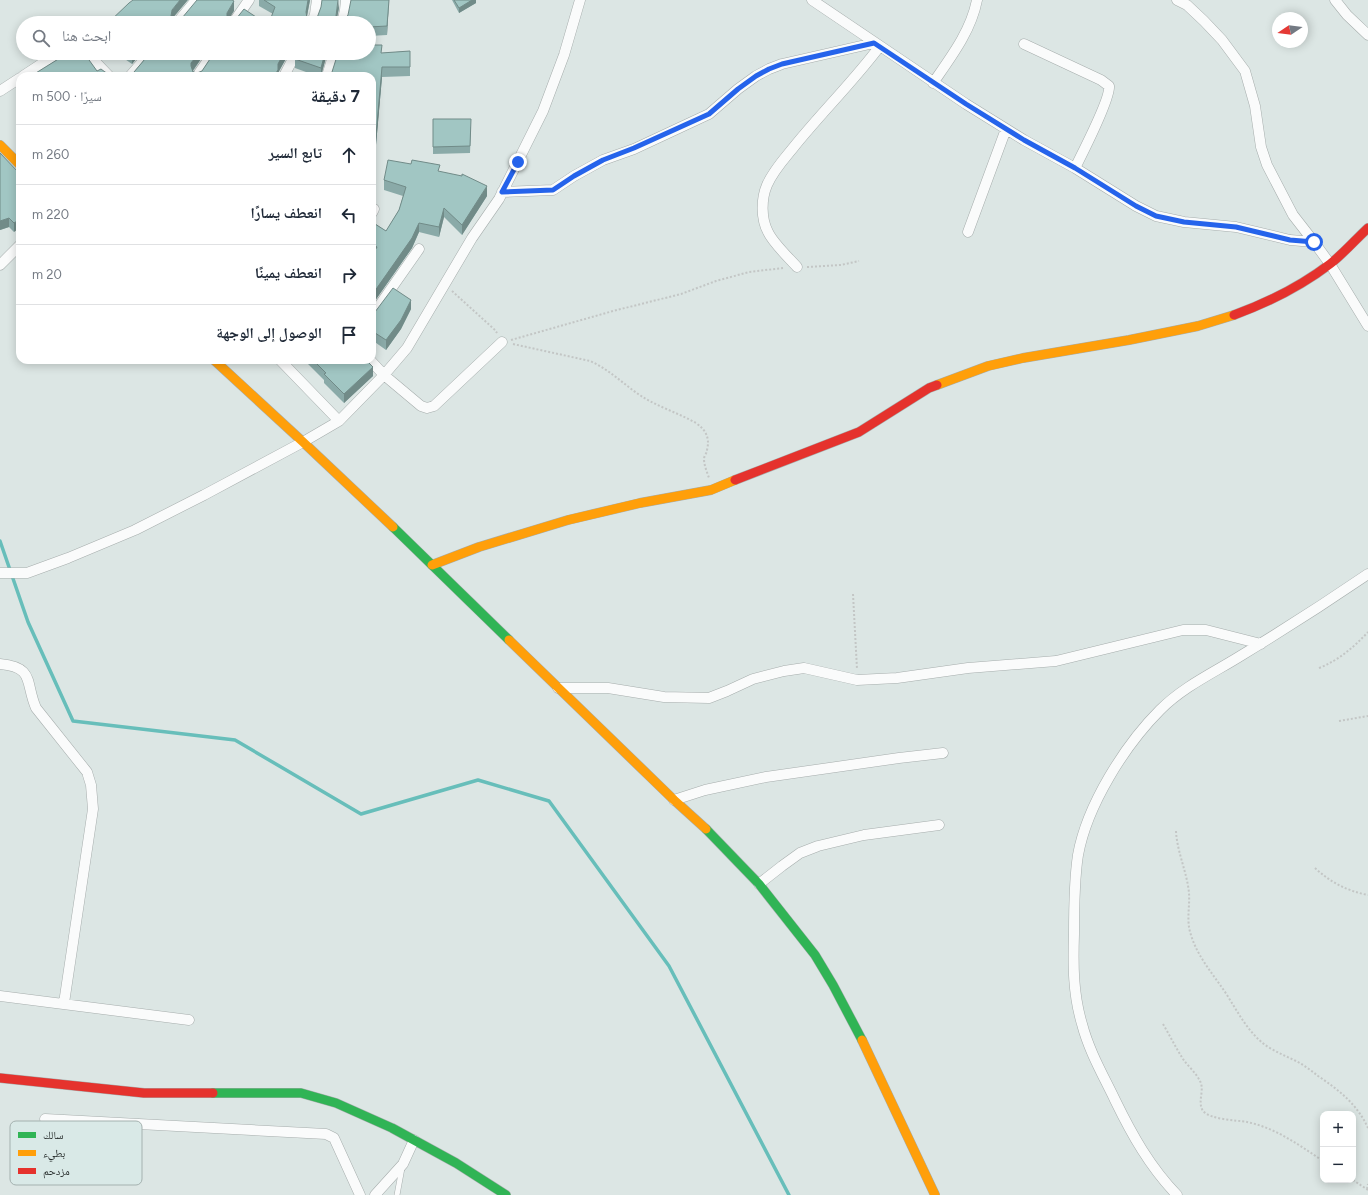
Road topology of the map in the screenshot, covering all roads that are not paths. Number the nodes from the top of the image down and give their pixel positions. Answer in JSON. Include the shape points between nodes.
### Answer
{"nodes":[{"id":1,"x":196,"y":0,"type":"edge"},
{"id":2,"x":249,"y":0,"type":"edge"},
{"id":3,"x":316,"y":0,"type":"edge"},
{"id":4,"x":346,"y":0,"type":"edge"},
{"id":5,"x":580,"y":0,"type":"edge"},
{"id":6,"x":812,"y":0,"type":"edge"},
{"id":7,"x":977,"y":0,"type":"edge"},
{"id":8,"x":1177,"y":0,"type":"edge"},
{"id":9,"x":1335,"y":0,"type":"edge"},
{"id":10,"x":183,"y":16,"type":"edge"},
{"id":11,"x":239,"y":16,"type":"edge"},
{"id":12,"x":314,"y":16,"type":"edge"},
{"id":13,"x":344,"y":16,"type":"edge"},
{"id":14,"x":1368,"y":35,"type":"edge"},
{"id":15,"x":877,"y":44,"type":"junction"},
{"id":16,"x":1024,"y":44,"type":"dead end"},
{"id":17,"x":48,"y":60,"type":"edge"},
{"id":18,"x":94,"y":60,"type":"edge"},
{"id":19,"x":144,"y":60,"type":"edge"},
{"id":20,"x":208,"y":60,"type":"edge"},
{"id":21,"x":292,"y":60,"type":"edge"},
{"id":22,"x":332,"y":60,"type":"edge"},
{"id":23,"x":31,"y":72,"type":"edge"},
{"id":24,"x":106,"y":72,"type":"edge"},
{"id":25,"x":133,"y":72,"type":"edge"},
{"id":26,"x":200,"y":72,"type":"edge"},
{"id":27,"x":286,"y":72,"type":"edge"},
{"id":28,"x":328,"y":72,"type":"edge"},
{"id":29,"x":16,"y":82,"type":"edge"},
{"id":30,"x":934,"y":82,"type":"junction"},
{"id":31,"x":0,"y":91,"type":"edge"},
{"id":32,"x":1006,"y":129,"type":"junction"},
{"id":33,"x":0,"y":145,"type":"edge"},
{"id":34,"x":16,"y":161,"type":"edge"},
{"id":35,"x":1075,"y":168,"type":"junction"},
{"id":36,"x":502,"y":192,"type":"junction"},
{"id":37,"x":1368,"y":228,"type":"edge"},
{"id":38,"x":968,"y":232,"type":"dead end"},
{"id":39,"x":1314,"y":242,"type":"junction"},
{"id":40,"x":16,"y":249,"type":"edge"},
{"id":41,"x":419,"y":249,"type":"dead end"},
{"id":42,"x":1330,"y":264,"type":"junction"},
{"id":43,"x":0,"y":265,"type":"edge"},
{"id":44,"x":797,"y":267,"type":"road end"},
{"id":45,"x":376,"y":310,"type":"edge"},
{"id":46,"x":1368,"y":326,"type":"edge"},
{"id":47,"x":502,"y":342,"type":"road end"},
{"id":48,"x":218,"y":364,"type":"edge"},
{"id":49,"x":284,"y":364,"type":"edge"},
{"id":50,"x":374,"y":364,"type":"edge"},
{"id":51,"x":384,"y":375,"type":"junction"},
{"id":52,"x":340,"y":421,"type":"junction"},
{"id":53,"x":303,"y":442,"type":"junction"},
{"id":54,"x":432,"y":565,"type":"junction"},
{"id":55,"x":0,"y":573,"type":"edge"},
{"id":56,"x":1368,"y":574,"type":"edge"},
{"id":57,"x":1261,"y":644,"type":"junction"},
{"id":58,"x":0,"y":664,"type":"edge"},
{"id":59,"x":558,"y":688,"type":"junction"},
{"id":60,"x":943,"y":753,"type":"dead end"},
{"id":61,"x":674,"y":800,"type":"junction"},
{"id":62,"x":938,"y":825,"type":"dead end"},
{"id":63,"x":758,"y":884,"type":"junction"},
{"id":64,"x":0,"y":996,"type":"edge"},
{"id":65,"x":64,"y":1003,"type":"junction"},
{"id":66,"x":189,"y":1020,"type":"dead end"},
{"id":67,"x":0,"y":1078,"type":"edge"},
{"id":68,"x":45,"y":1119,"type":"dead end"},
{"id":69,"x":82,"y":1121,"type":"edge"},
{"id":70,"x":142,"y":1124,"type":"edge"},
{"id":71,"x":414,"y":1140,"type":"junction"},
{"id":72,"x":403,"y":1164,"type":"junction"},
{"id":73,"x":360,"y":1195,"type":"edge"},
{"id":74,"x":375,"y":1195,"type":"edge"},
{"id":75,"x":397,"y":1195,"type":"edge"},
{"id":76,"x":506,"y":1195,"type":"edge"},
{"id":77,"x":935,"y":1195,"type":"edge"},
{"id":78,"x":1177,"y":1195,"type":"edge"}],
"edges":[{"from":1,"to":10,"type":"street"},
{"from":2,"to":11,"type":"street"},
{"from":3,"to":12,"type":"street"},
{"from":4,"to":13,"type":"street"},
{"from":5,"to":36,"type":"street","via":[[564,55],[543,111]]},
{"from":6,"to":15,"type":"street"},
{"from":7,"to":30,"type":"street","via":[[958,46]]},
{"from":8,"to":39,"type":"street","via":[[1204,20],[1245,71],[1267,166],[1293,215]]},
{"from":9,"to":14,"type":"street"},
{"from":15,"to":30,"type":"street"},
{"from":15,"to":36,"type":"street","via":[[769,69],[738,89],[709,114],[597,163],[553,190]]},
{"from":15,"to":44,"type":"street","via":[[869,61],[807,130],[767,183],[763,209],[768,233]]},
{"from":16,"to":35,"type":"street","via":[[1109,86],[1108,94]]},
{"from":17,"to":23,"type":"street"},
{"from":18,"to":24,"type":"street"},
{"from":19,"to":25,"type":"street"},
{"from":20,"to":26,"type":"street"},
{"from":21,"to":27,"type":"street"},
{"from":22,"to":28,"type":"street"},
{"from":29,"to":31,"type":"street"},
{"from":30,"to":32,"type":"street"},
{"from":32,"to":35,"type":"street"},
{"from":32,"to":38,"type":"street"},
{"from":33,"to":34,"type":"street"},
{"from":35,"to":39,"type":"street","via":[[1156,216],[1184,222],[1236,227],[1290,240]]},
{"from":36,"to":51,"type":"street","via":[[407,348]]},
{"from":37,"to":42,"type":"street"},
{"from":39,"to":42,"type":"street"},
{"from":40,"to":43,"type":"street"},
{"from":41,"to":45,"type":"street"},
{"from":42,"to":46,"type":"street"},
{"from":42,"to":54,"type":"street","via":[[1271,300],[1230,317],[1129,340],[988,366],[929,388],[859,432],[711,490],[568,520],[479,547]]},
{"from":47,"to":51,"type":"street","via":[[434,406],[427,408],[421,406]]},
{"from":48,"to":53,"type":"street"},
{"from":49,"to":52,"type":"street"},
{"from":50,"to":51,"type":"street"},
{"from":51,"to":52,"type":"street"},
{"from":52,"to":53,"type":"street"},
{"from":53,"to":54,"type":"street"},
{"from":53,"to":55,"type":"street","via":[[135,530],[27,573]]},
{"from":54,"to":59,"type":"street"},
{"from":56,"to":57,"type":"street"},
{"from":57,"to":59,"type":"street","via":[[1206,630],[1183,630],[1056,661],[968,668],[897,678],[858,680],[804,668],[753,679],[709,698],[664,697],[608,688]]},
{"from":57,"to":78,"type":"street","via":[[1190,686],[1163,708],[1137,736],[1095,804],[1082,838],[1076,870],[1074,986],[1086,1039],[1130,1132]]},
{"from":58,"to":65,"type":"street","via":[[21,668],[27,676],[36,708],[86,772],[91,785],[93,809]]},
{"from":59,"to":61,"type":"street"},
{"from":60,"to":61,"type":"street","via":[[766,777],[705,790]]},
{"from":61,"to":63,"type":"street","via":[[716,838]]},
{"from":62,"to":63,"type":"street","via":[[818,846],[800,853]]},
{"from":63,"to":77,"type":"street","via":[[815,955],[833,985]]},
{"from":64,"to":65,"type":"street"},
{"from":65,"to":66,"type":"street"},
{"from":67,"to":71,"type":"street","via":[[144,1093],[301,1093],[336,1103]]},
{"from":68,"to":69,"type":"street"},
{"from":70,"to":73,"type":"street","via":[[326,1134],[334,1138]]},
{"from":71,"to":72,"type":"street"},
{"from":71,"to":76,"type":"street"},
{"from":72,"to":74,"type":"street"},
{"from":72,"to":75,"type":"lane"}]}
